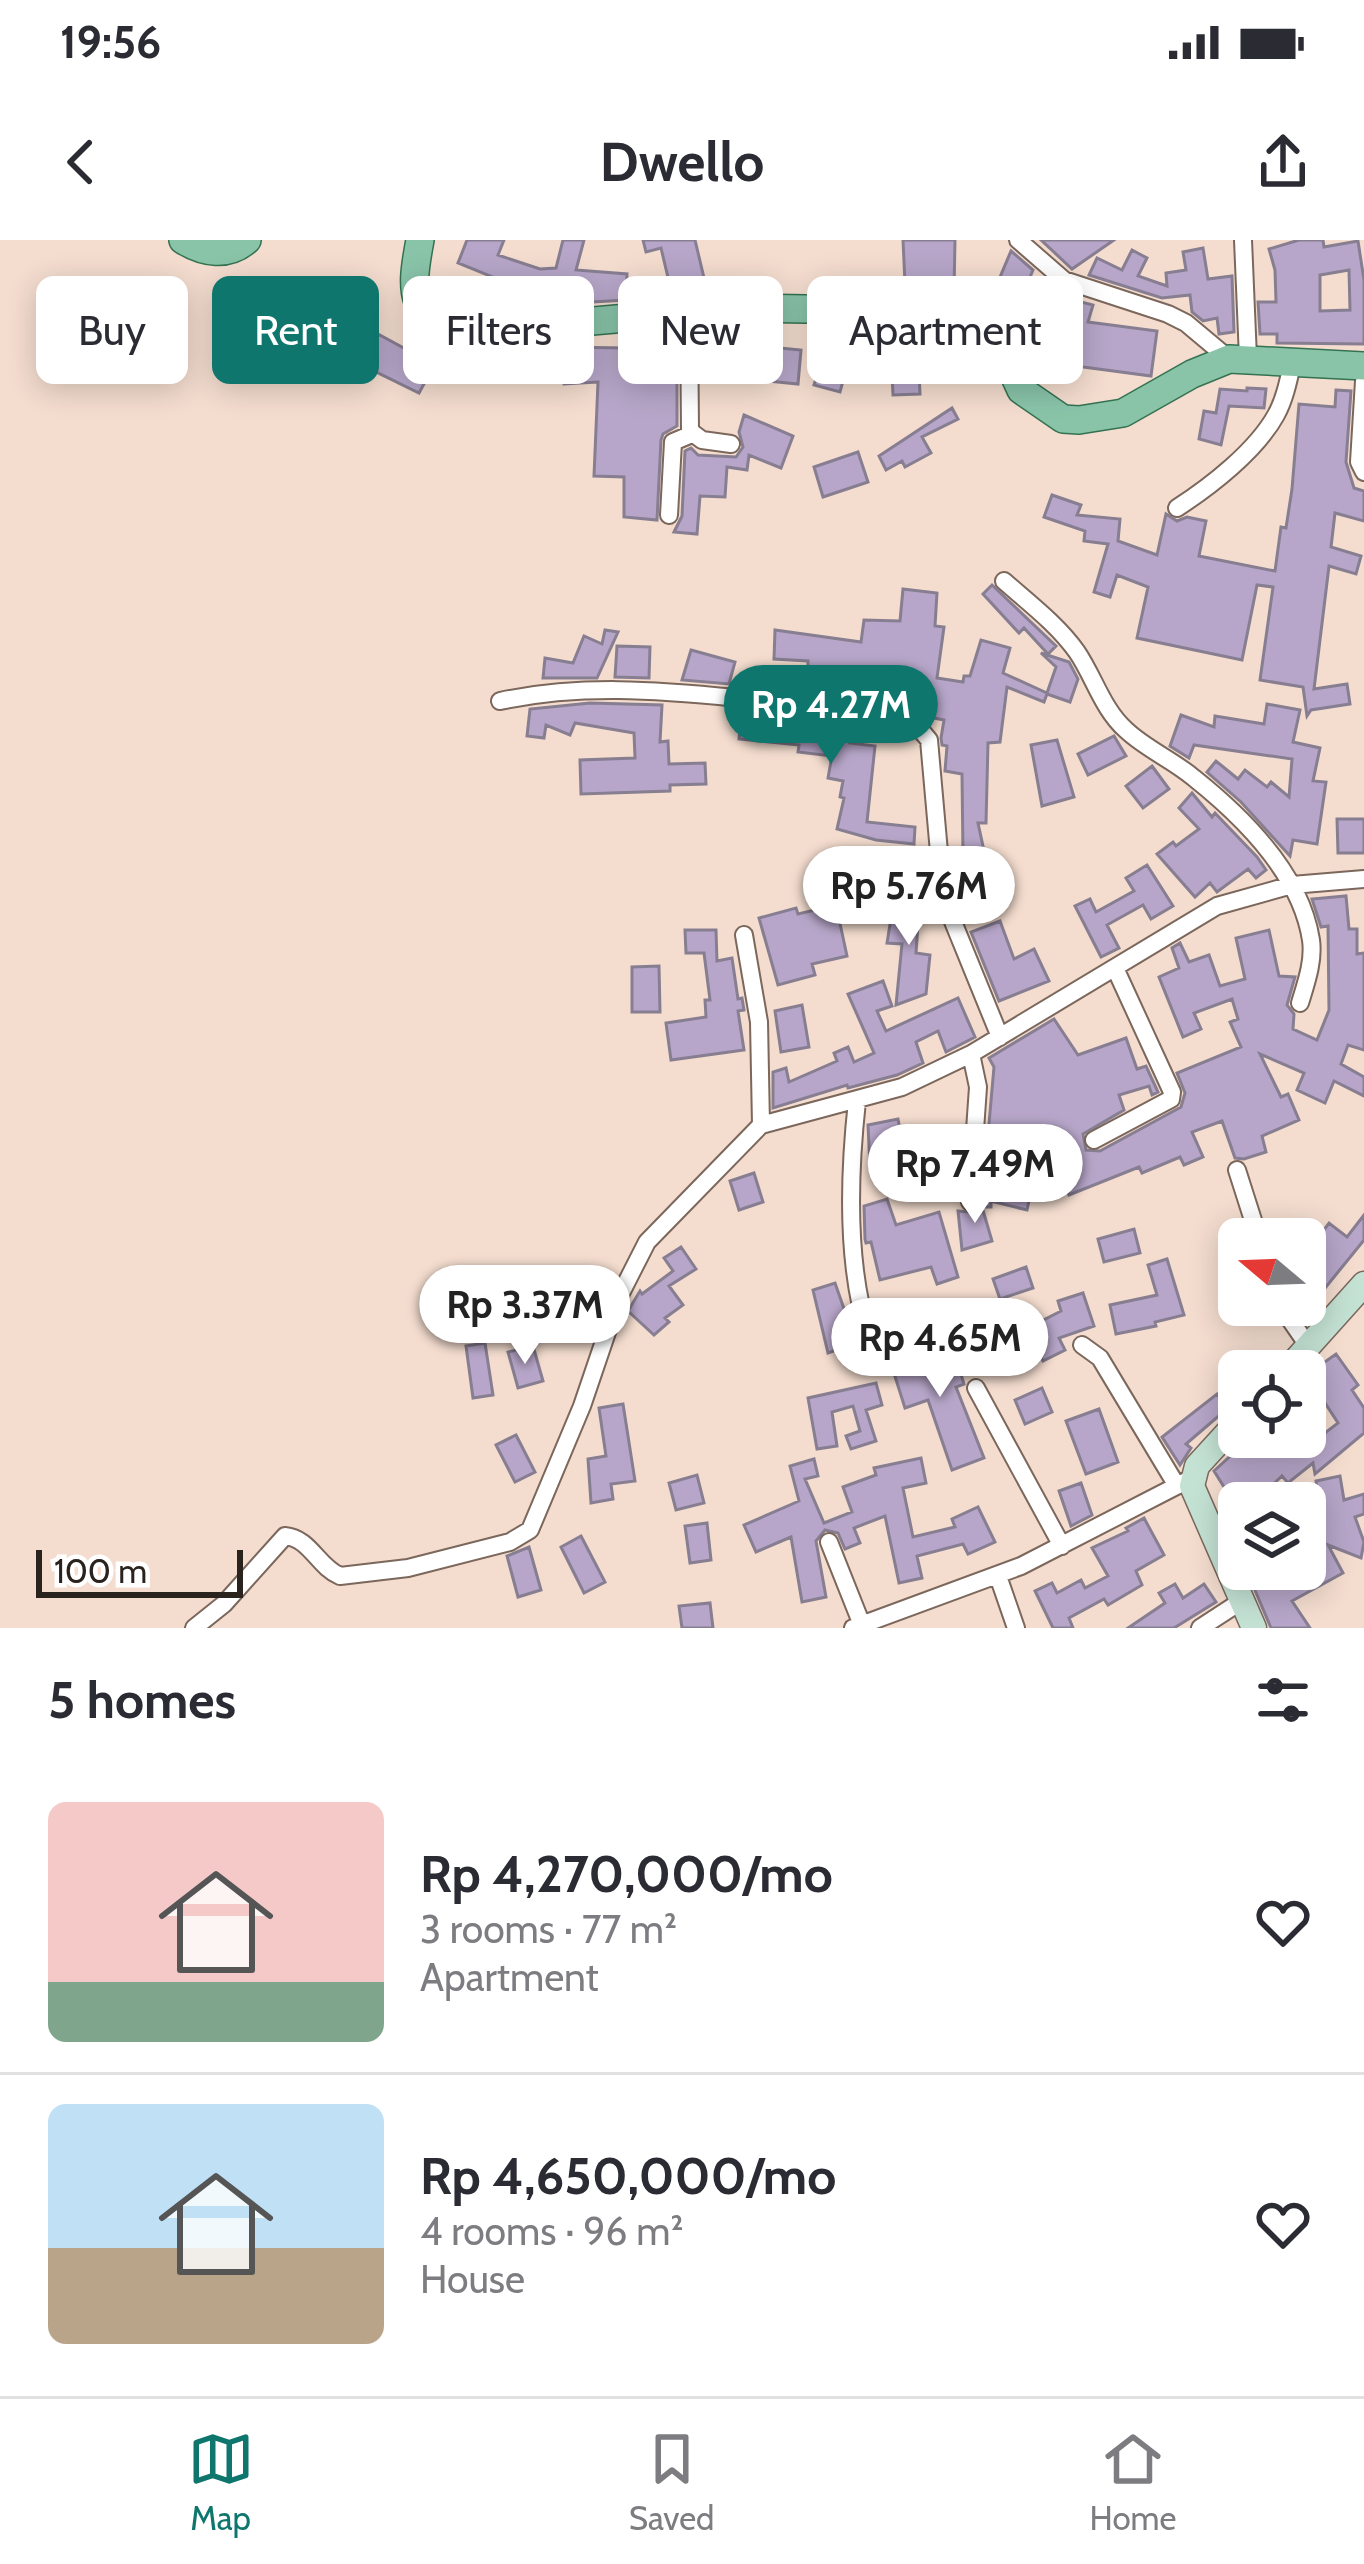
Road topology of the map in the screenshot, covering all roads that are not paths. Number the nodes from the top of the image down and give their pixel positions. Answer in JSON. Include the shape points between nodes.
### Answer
{"nodes":[{"id":1,"x":183,"y":240,"type":"edge"},
{"id":2,"x":247,"y":240,"type":"edge"},
{"id":3,"x":420,"y":240,"type":"edge"},
{"id":4,"x":1018,"y":240,"type":"edge"},
{"id":5,"x":1243,"y":240,"type":"edge"},
{"id":6,"x":783,"y":308,"type":"edge"},
{"id":7,"x":618,"y":321,"type":"edge"},
{"id":8,"x":1239,"y":358,"type":"junction"},
{"id":9,"x":1293,"y":359,"type":"junction"},
{"id":10,"x":1364,"y":366,"type":"edge"},
{"id":11,"x":1364,"y":381,"type":"edge"},
{"id":12,"x":688,"y":384,"type":"edge"},
{"id":13,"x":692,"y":434,"type":"junction"},
{"id":14,"x":731,"y":444,"type":"dead end"},
{"id":15,"x":1364,"y":472,"type":"edge"},
{"id":16,"x":1178,"y":508,"type":"dead end"},
{"id":17,"x":669,"y":515,"type":"dead end"},
{"id":18,"x":1004,"y":581,"type":"dead end"},
{"id":19,"x":500,"y":701,"type":"dead end"},
{"id":20,"x":1364,"y":879,"type":"edge"},
{"id":21,"x":1292,"y":885,"type":"junction"},
{"id":22,"x":744,"y":934,"type":"dead end"},
{"id":23,"x":1115,"y":968,"type":"junction"},
{"id":24,"x":1300,"y":1003,"type":"dead end"},
{"id":25,"x":1000,"y":1037,"type":"junction"},
{"id":26,"x":971,"y":1054,"type":"junction"},
{"id":27,"x":857,"y":1101,"type":"junction"},
{"id":28,"x":761,"y":1125,"type":"junction"},
{"id":29,"x":1094,"y":1141,"type":"dead end"},
{"id":30,"x":1237,"y":1170,"type":"dead end"},
{"id":31,"x":970,"y":1202,"type":"dead end"},
{"id":32,"x":1252,"y":1218,"type":"edge"},
{"id":33,"x":1364,"y":1284,"type":"edge"},
{"id":34,"x":1294,"y":1326,"type":"edge"},
{"id":35,"x":869,"y":1336,"type":"dead end"},
{"id":36,"x":1082,"y":1345,"type":"dead end"},
{"id":37,"x":1309,"y":1347,"type":"junction"},
{"id":38,"x":1306,"y":1350,"type":"edge"},
{"id":39,"x":976,"y":1388,"type":"dead end"},
{"id":40,"x":1218,"y":1442,"type":"edge"},
{"id":41,"x":1185,"y":1482,"type":"junction"},
{"id":42,"x":829,"y":1542,"type":"dead end"},
{"id":43,"x":1062,"y":1546,"type":"junction"},
{"id":44,"x":998,"y":1576,"type":"junction"},
{"id":45,"x":1243,"y":1600,"type":"junction"},
{"id":46,"x":857,"y":1626,"type":"edge"},
{"id":47,"x":194,"y":1628,"type":"edge"},
{"id":48,"x":1016,"y":1628,"type":"edge"},
{"id":49,"x":1200,"y":1628,"type":"edge"},
{"id":50,"x":1254,"y":1628,"type":"edge"}],
"edges":[{"from":1,"to":2,"type":"main road","via":[[227,252]]},
{"from":3,"to":7,"type":"main road","via":[[416,302],[450,328]]},
{"from":4,"to":8,"type":"street","via":[[1064,280],[1168,314]]},
{"from":5,"to":8,"type":"street"},
{"from":6,"to":8,"type":"main road","via":[[960,315],[995,333],[1022,390],[1063,418],[1123,413]]},
{"from":8,"to":9,"type":"main road"},
{"from":9,"to":10,"type":"main road"},
{"from":9,"to":16,"type":"street","via":[[1266,430]]},
{"from":11,"to":15,"type":"street"},
{"from":12,"to":13,"type":"street"},
{"from":13,"to":14,"type":"street"},
{"from":13,"to":17,"type":"street","via":[[674,442]]},
{"from":18,"to":21,"type":"street","via":[[1064,636],[1127,732],[1194,777]]},
{"from":19,"to":25,"type":"street","via":[[569,688],[658,691],[919,728],[929,740],[943,898]]},
{"from":20,"to":21,"type":"street"},
{"from":21,"to":23,"type":"street","via":[[1217,906]]},
{"from":21,"to":24,"type":"street","via":[[1311,943]]},
{"from":22,"to":28,"type":"street","via":[[759,1022]]},
{"from":23,"to":25,"type":"street"},
{"from":23,"to":29,"type":"street","via":[[1172,1092]]},
{"from":25,"to":26,"type":"street"},
{"from":26,"to":27,"type":"street"},
{"from":26,"to":31,"type":"street","via":[[978,1087]]},
{"from":27,"to":28,"type":"street"},
{"from":27,"to":35,"type":"street","via":[[851,1205],[858,1303]]},
{"from":28,"to":47,"type":"street","via":[[646,1242],[524,1536],[408,1568],[340,1576],[299,1538],[285,1536]]},
{"from":30,"to":32,"type":"street"},
{"from":33,"to":37,"type":"street"},
{"from":34,"to":37,"type":"street"},
{"from":36,"to":41,"type":"street","via":[[1100,1358]]},
{"from":37,"to":38,"type":"street"},
{"from":39,"to":43,"type":"street"},
{"from":40,"to":41,"type":"street"},
{"from":41,"to":43,"type":"street"},
{"from":41,"to":45,"type":"street"},
{"from":42,"to":46,"type":"street"},
{"from":43,"to":44,"type":"street"},
{"from":44,"to":46,"type":"street"},
{"from":44,"to":48,"type":"street"},
{"from":45,"to":49,"type":"street"},
{"from":45,"to":50,"type":"street"}]}
